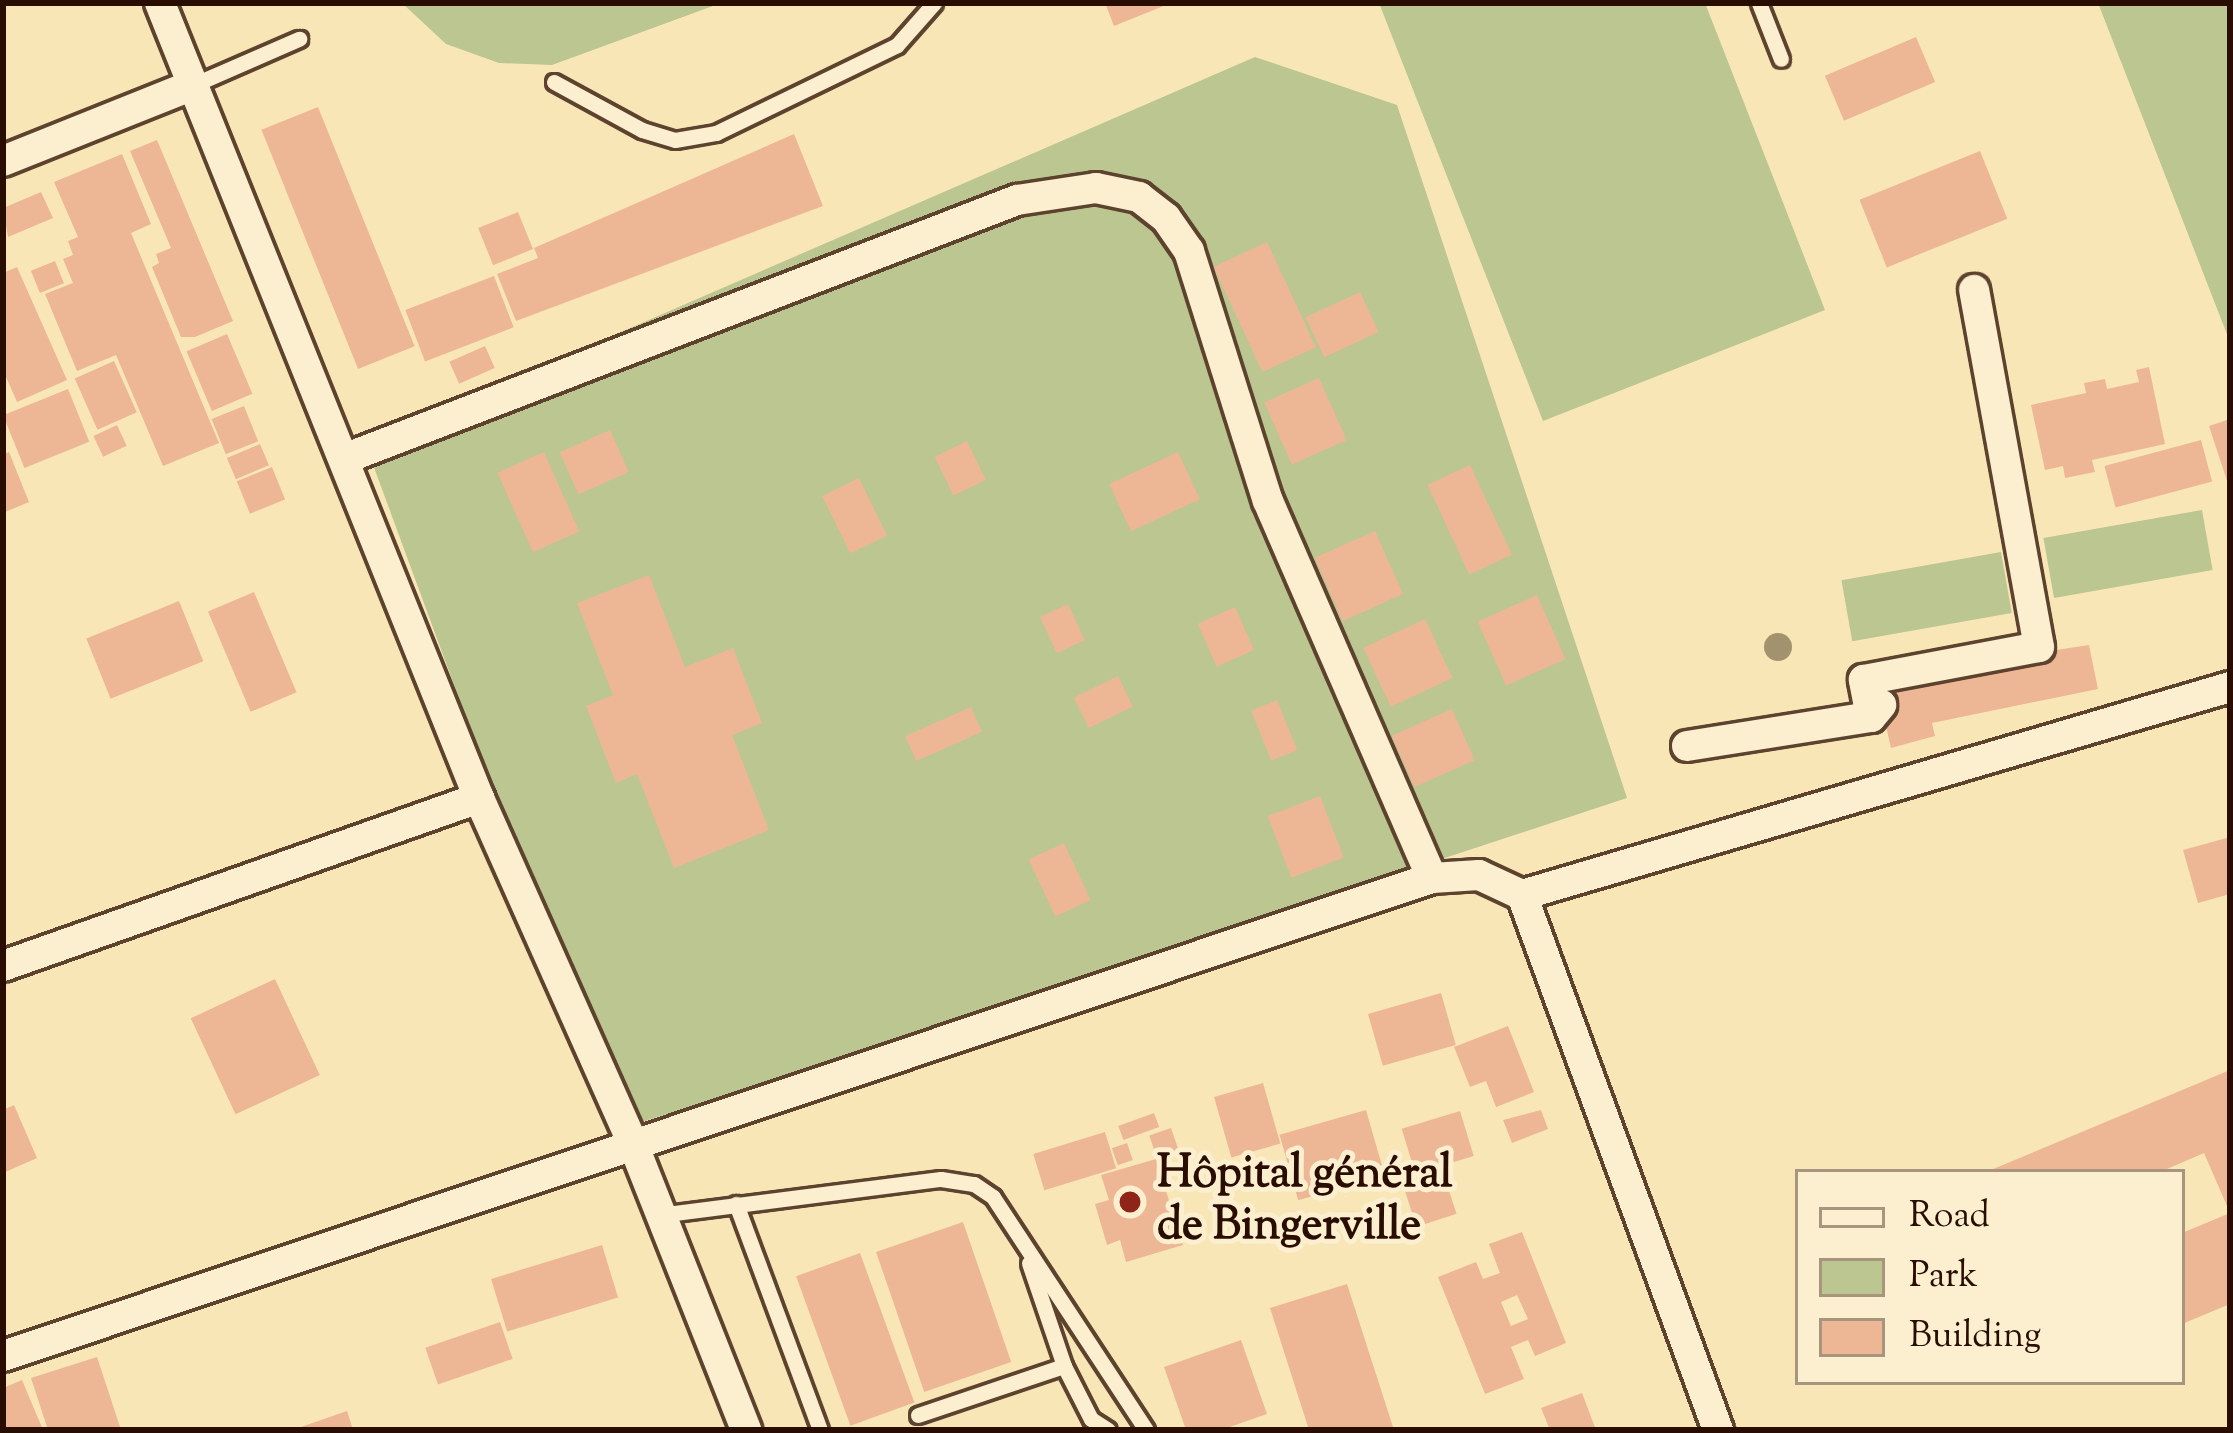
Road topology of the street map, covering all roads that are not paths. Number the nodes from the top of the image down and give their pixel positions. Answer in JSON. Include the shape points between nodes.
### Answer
{"nodes":[{"id":1,"x":160,"y":3,"type":"edge"},
{"id":2,"x":934,"y":3,"type":"edge"},
{"id":3,"x":1759,"y":3,"type":"edge"},
{"id":4,"x":299,"y":39,"type":"dead end"},
{"id":5,"x":1781,"y":59,"type":"dead end"},
{"id":6,"x":554,"y":82,"type":"dead end"},
{"id":7,"x":193,"y":85,"type":"junction"},
{"id":8,"x":3,"y":161,"type":"edge"},
{"id":9,"x":1974,"y":290,"type":"dead end"},
{"id":10,"x":344,"y":459,"type":"junction"},
{"id":11,"x":2230,"y":687,"type":"edge"},
{"id":12,"x":1687,"y":746,"type":"dead end"},
{"id":13,"x":478,"y":798,"type":"junction"},
{"id":14,"x":1432,"y":878,"type":"junction"},
{"id":15,"x":1522,"y":896,"type":"junction"},
{"id":16,"x":3,"y":966,"type":"edge"},
{"id":17,"x":633,"y":1144,"type":"junction"},
{"id":18,"x":736,"y":1204,"type":"junction"},
{"id":19,"x":659,"y":1215,"type":"junction"},
{"id":20,"x":1021,"y":1238,"type":"junction"},
{"id":21,"x":3,"y":1356,"type":"edge"},
{"id":22,"x":1064,"y":1366,"type":"junction"},
{"id":23,"x":918,"y":1415,"type":"dead end"},
{"id":24,"x":746,"y":1430,"type":"edge"},
{"id":25,"x":820,"y":1430,"type":"edge"},
{"id":26,"x":1108,"y":1430,"type":"edge"},
{"id":27,"x":1146,"y":1430,"type":"edge"},
{"id":28,"x":1718,"y":1430,"type":"edge"}],
"edges":[{"from":1,"to":7,"type":"street"},
{"from":2,"to":6,"type":"lane","via":[[897,45],[716,133],[675,140],[642,130]]},
{"from":3,"to":5,"type":"lane"},
{"from":4,"to":7,"type":"lane"},
{"from":7,"to":8,"type":"street"},
{"from":7,"to":10,"type":"street"},
{"from":9,"to":12,"type":"street","via":[[2039,647],[1864,680],[1876,711]]},
{"from":10,"to":13,"type":"street"},
{"from":10,"to":14,"type":"street","via":[[1017,200],[1096,188],[1139,197],[1189,250],[1268,501]]},
{"from":11,"to":15,"type":"street"},
{"from":13,"to":16,"type":"street"},
{"from":13,"to":17,"type":"street"},
{"from":14,"to":15,"type":"street","via":[[1478,875]]},
{"from":14,"to":17,"type":"street"},
{"from":15,"to":28,"type":"street"},
{"from":17,"to":19,"type":"street"},
{"from":17,"to":21,"type":"street"},
{"from":18,"to":19,"type":"lane"},
{"from":18,"to":20,"type":"lane","via":[[960,1180],[993,1197]]},
{"from":18,"to":25,"type":"lane"},
{"from":19,"to":24,"type":"street"},
{"from":20,"to":22,"type":"lane"},
{"from":20,"to":27,"type":"lane"},
{"from":22,"to":23,"type":"lane"},
{"from":22,"to":26,"type":"lane","via":[[1091,1419]]}]}
